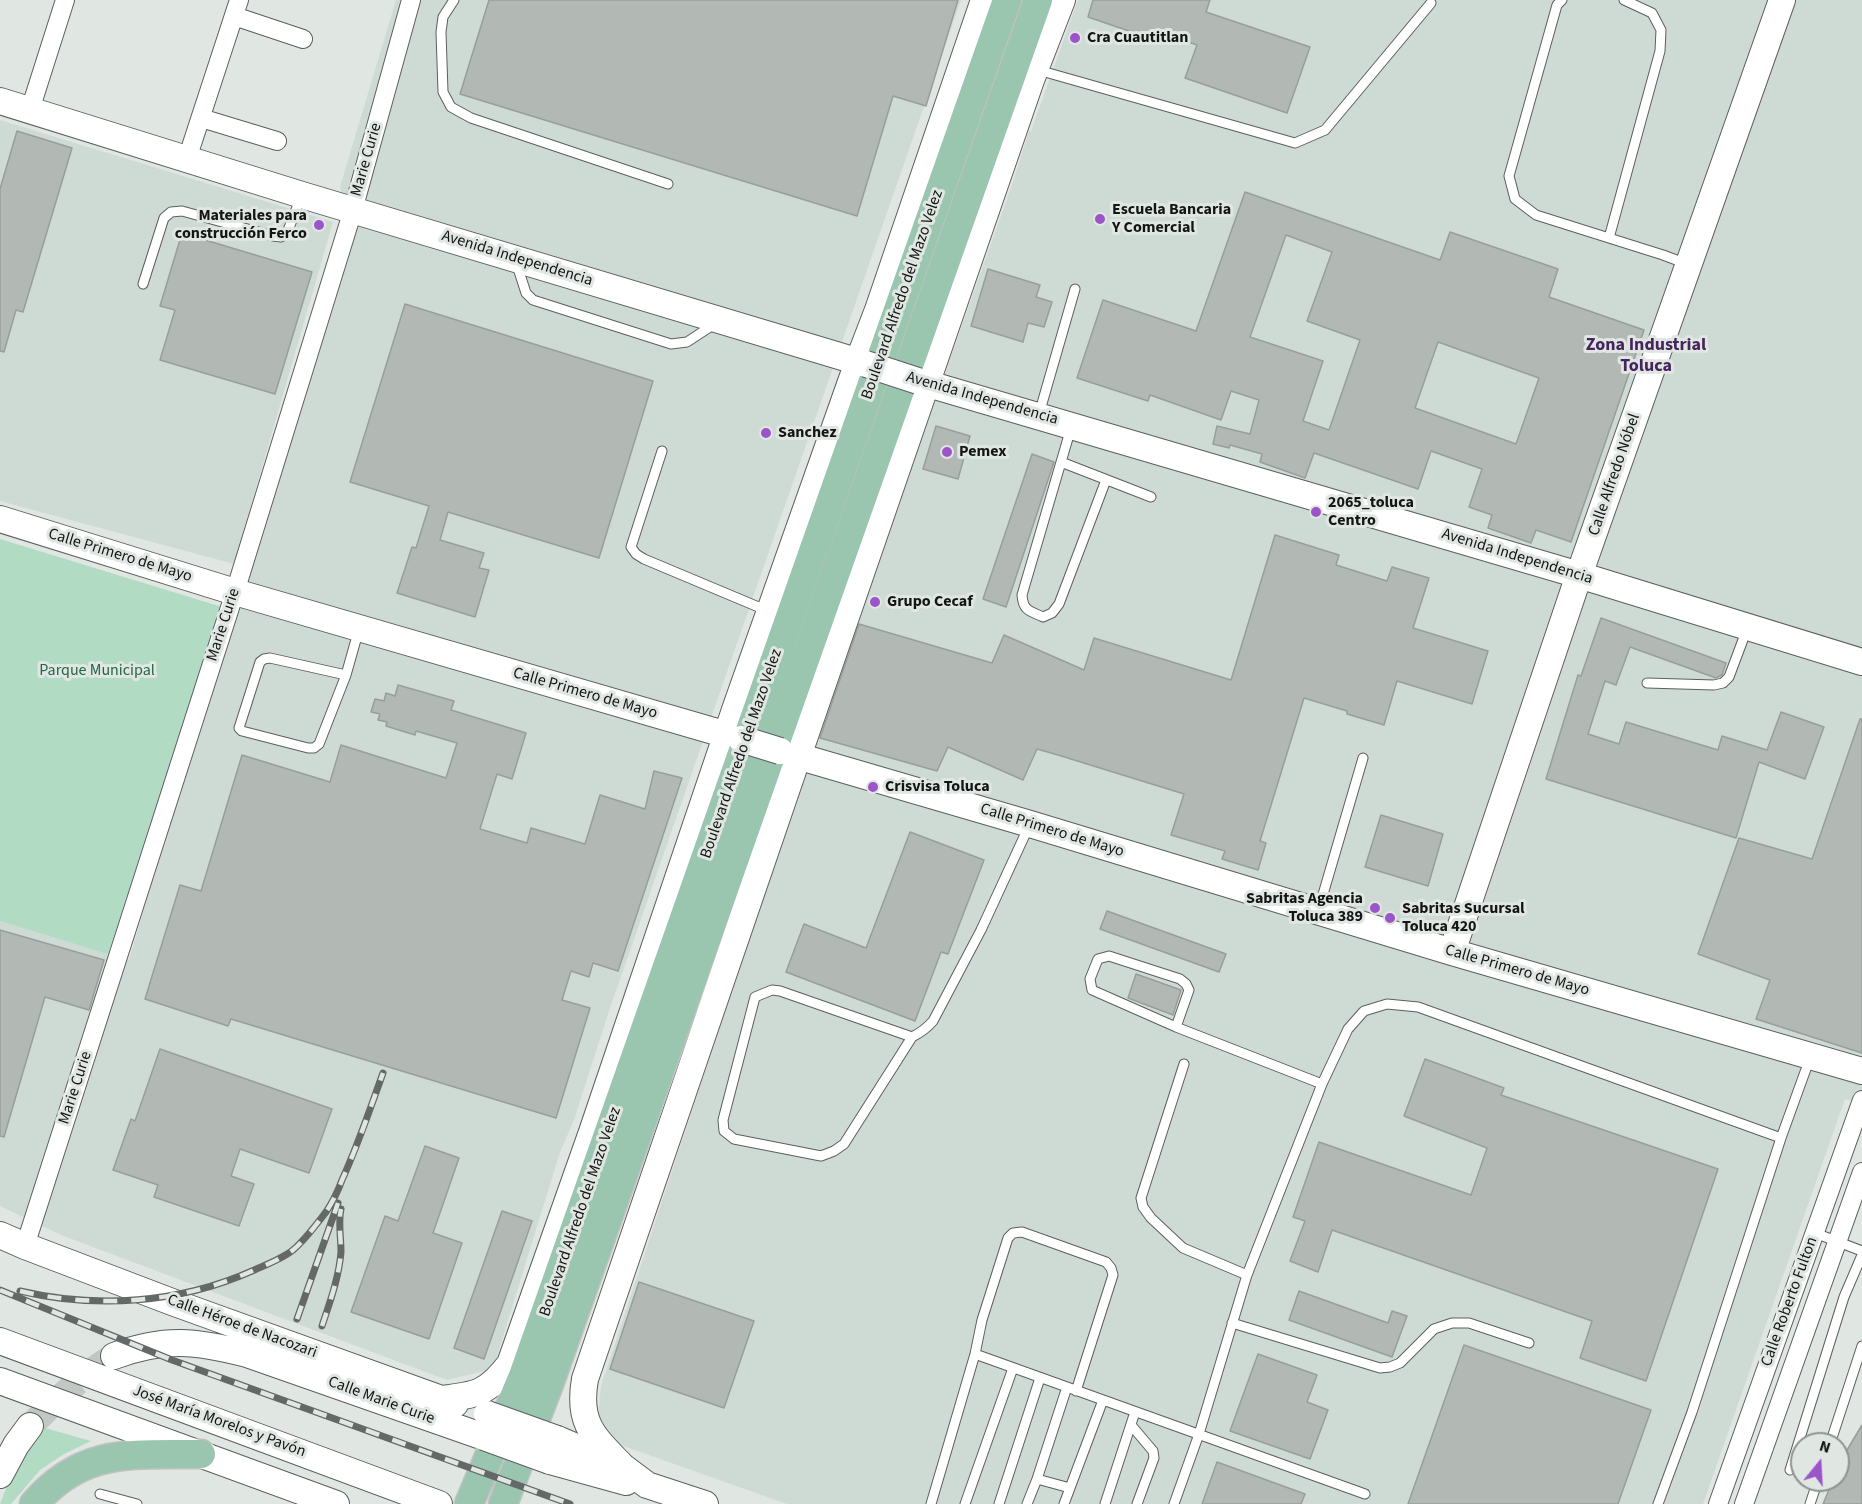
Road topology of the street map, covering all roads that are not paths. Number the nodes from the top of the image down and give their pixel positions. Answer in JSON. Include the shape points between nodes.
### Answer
{"nodes":[{"id":1,"x":65,"y":0,"type":"edge"},
{"id":2,"x":411,"y":0,"type":"edge"},
{"id":3,"x":454,"y":0,"type":"edge"},
{"id":4,"x":984,"y":0,"type":"edge"},
{"id":5,"x":1007,"y":0,"type":"edge"},
{"id":6,"x":1038,"y":0,"type":"edge"},
{"id":7,"x":1062,"y":0,"type":"edge"},
{"id":8,"x":1562,"y":0,"type":"edge"},
{"id":9,"x":1624,"y":0,"type":"edge"},
{"id":10,"x":1782,"y":0,"type":"edge"},
{"id":11,"x":1431,"y":3,"type":"dead end"},
{"id":12,"x":236,"y":8,"type":"edge"},
{"id":13,"x":303,"y":39,"type":"dead end"},
{"id":14,"x":1036,"y":69,"type":"junction"},
{"id":15,"x":0,"y":101,"type":"edge"},
{"id":16,"x":30,"y":110,"type":"junction"},
{"id":17,"x":201,"y":118,"type":"junction"},
{"id":18,"x":277,"y":141,"type":"dead end"},
{"id":19,"x":188,"y":159,"type":"junction"},
{"id":20,"x":668,"y":184,"type":"dead end"},
{"id":21,"x":302,"y":195,"type":"junction"},
{"id":22,"x":353,"y":210,"type":"junction"},
{"id":23,"x":1609,"y":238,"type":"junction"},
{"id":24,"x":515,"y":259,"type":"junction"},
{"id":25,"x":1689,"y":265,"type":"junction"},
{"id":26,"x":143,"y":284,"type":"dead end"},
{"id":27,"x":1075,"y":289,"type":"dead end"},
{"id":28,"x":721,"y":320,"type":"junction"},
{"id":29,"x":862,"y":363,"type":"junction"},
{"id":30,"x":922,"y":382,"type":"junction"},
{"id":31,"x":1038,"y":416,"type":"junction"},
{"id":32,"x":1071,"y":426,"type":"junction"},
{"id":33,"x":662,"y":452,"type":"dead end"},
{"id":34,"x":1061,"y":462,"type":"junction"},
{"id":35,"x":1106,"y":480,"type":"junction"},
{"id":36,"x":1151,"y":497,"type":"dead end"},
{"id":37,"x":0,"y":519,"type":"edge"},
{"id":38,"x":1579,"y":575,"type":"junction"},
{"id":39,"x":235,"y":592,"type":"junction"},
{"id":40,"x":770,"y":611,"type":"junction"},
{"id":41,"x":1748,"y":627,"type":"junction"},
{"id":42,"x":359,"y":628,"type":"junction"},
{"id":43,"x":1862,"y":662,"type":"edge"},
{"id":44,"x":346,"y":675,"type":"junction"},
{"id":45,"x":1647,"y":682,"type":"dead end"},
{"id":46,"x":735,"y":737,"type":"junction"},
{"id":47,"x":789,"y":753,"type":"junction"},
{"id":48,"x":1363,"y":758,"type":"dead end"},
{"id":49,"x":1030,"y":824,"type":"junction"},
{"id":50,"x":1317,"y":912,"type":"junction"},
{"id":51,"x":1452,"y":952,"type":"junction"},
{"id":52,"x":1176,"y":1027,"type":"junction"},
{"id":53,"x":912,"y":1037,"type":"junction"},
{"id":54,"x":1810,"y":1056,"type":"junction"},
{"id":55,"x":1184,"y":1064,"type":"dead end"},
{"id":56,"x":1862,"y":1071,"type":"edge"},
{"id":57,"x":1322,"y":1084,"type":"junction"},
{"id":58,"x":1862,"y":1100,"type":"edge"},
{"id":59,"x":1781,"y":1138,"type":"junction"},
{"id":60,"x":1862,"y":1172,"type":"edge"},
{"id":61,"x":1815,"y":1233,"type":"junction"},
{"id":62,"x":0,"y":1235,"type":"edge"},
{"id":63,"x":1837,"y":1242,"type":"junction"},
{"id":64,"x":25,"y":1246,"type":"junction"},
{"id":65,"x":1862,"y":1253,"type":"edge"},
{"id":66,"x":1247,"y":1275,"type":"junction"},
{"id":67,"x":1232,"y":1323,"type":"junction"},
{"id":68,"x":0,"y":1341,"type":"edge"},
{"id":69,"x":1529,"y":1343,"type":"dead end"},
{"id":70,"x":1862,"y":1346,"type":"edge"},
{"id":71,"x":975,"y":1354,"type":"junction"},
{"id":72,"x":114,"y":1356,"type":"tunnel mouth"},
{"id":73,"x":1013,"y":1368,"type":"junction"},
{"id":74,"x":1040,"y":1378,"type":"junction"},
{"id":75,"x":0,"y":1383,"type":"edge"},
{"id":76,"x":1071,"y":1389,"type":"junction"},
{"id":77,"x":441,"y":1399,"type":"junction"},
{"id":78,"x":1103,"y":1400,"type":"junction"},
{"id":79,"x":1135,"y":1412,"type":"junction"},
{"id":80,"x":1131,"y":1425,"type":"junction"},
{"id":81,"x":30,"y":1426,"type":"tunnel mouth"},
{"id":82,"x":485,"y":1426,"type":"junction"},
{"id":83,"x":1802,"y":1432,"type":"edge"},
{"id":84,"x":1834,"y":1432,"type":"edge"},
{"id":85,"x":1199,"y":1434,"type":"junction"},
{"id":86,"x":554,"y":1450,"type":"junction"},
{"id":87,"x":201,"y":1454,"type":"junction"},
{"id":88,"x":623,"y":1467,"type":"junction"},
{"id":89,"x":0,"y":1475,"type":"edge"},
{"id":90,"x":1037,"y":1479,"type":"junction"},
{"id":91,"x":647,"y":1485,"type":"junction"},
{"id":92,"x":1070,"y":1488,"type":"junction"},
{"id":93,"x":100,"y":1494,"type":"dead end"},
{"id":94,"x":1365,"y":1494,"type":"dead end"},
{"id":95,"x":34,"y":1504,"type":"edge"},
{"id":96,"x":137,"y":1504,"type":"edge"},
{"id":97,"x":336,"y":1504,"type":"edge"},
{"id":98,"x":439,"y":1504,"type":"edge"},
{"id":99,"x":469,"y":1504,"type":"edge"},
{"id":100,"x":504,"y":1504,"type":"edge"},
{"id":101,"x":705,"y":1504,"type":"edge"},
{"id":102,"x":931,"y":1504,"type":"edge"},
{"id":103,"x":965,"y":1504,"type":"edge"},
{"id":104,"x":999,"y":1504,"type":"edge"},
{"id":105,"x":1028,"y":1504,"type":"edge"},
{"id":106,"x":1064,"y":1504,"type":"edge"},
{"id":107,"x":1105,"y":1504,"type":"edge"},
{"id":108,"x":1137,"y":1504,"type":"edge"},
{"id":109,"x":1174,"y":1504,"type":"edge"},
{"id":110,"x":1658,"y":1504,"type":"edge"},
{"id":111,"x":1718,"y":1504,"type":"edge"},
{"id":112,"x":1744,"y":1504,"type":"edge"}],
"edges":[{"from":1,"to":16,"type":"street"},
{"from":2,"to":22,"type":"street","name":"Marie Curie"},
{"from":3,"to":20,"type":"lane","via":[[443,17],[441,32],[443,92],[452,107],[471,118]]},
{"from":4,"to":29,"type":"main road","name":"Boulevard Alfredo del Mazo Velez"},
{"from":5,"to":99,"type":"main road","name":"Boulevard Alfredo del Mazo Velez","via":[[527,1365]]},
{"from":6,"to":100,"type":"main road","name":"Boulevard Alfredo del Mazo Velez"},
{"from":7,"to":14,"type":"main road"},
{"from":8,"to":23,"type":"lane","via":[[1557,5],[1509,176],[1515,199],[1536,215]]},
{"from":9,"to":23,"type":"lane","via":[[1652,13],[1661,30],[1660,51]]},
{"from":10,"to":25,"type":"main road","name":"Calle Alfredo Nóbel"},
{"from":11,"to":14,"type":"lane","via":[[1325,130],[1295,143]]},
{"from":12,"to":13,"type":"street"},
{"from":12,"to":17,"type":"street"},
{"from":14,"to":30,"type":"main road"},
{"from":15,"to":16,"type":"main road","name":"Avenida Independencia"},
{"from":16,"to":19,"type":"main road","name":"Avenida Independencia"},
{"from":17,"to":18,"type":"street"},
{"from":17,"to":19,"type":"street"},
{"from":19,"to":21,"type":"main road","name":"Avenida Independencia"},
{"from":21,"to":22,"type":"main road","name":"Avenida Independencia"},
{"from":21,"to":26,"type":"lane","via":[[287,233],[281,237],[182,211],[171,212],[164,218]]},
{"from":22,"to":24,"type":"main road","name":"Avenida Independencia"},
{"from":22,"to":39,"type":"street","name":"Marie Curie"},
{"from":23,"to":25,"type":"lane"},
{"from":24,"to":28,"type":"main road","name":"Avenida Independencia"},
{"from":24,"to":28,"type":"lane","via":[[526,293],[533,300],[671,344],[687,342]]},
{"from":25,"to":38,"type":"main road","name":"Calle Alfredo Nóbel"},
{"from":27,"to":31,"type":"lane"},
{"from":28,"to":29,"type":"main road","name":"Avenida Independencia"},
{"from":29,"to":30,"type":"main road","name":"Avenida Independencia","bridge":true},
{"from":29,"to":40,"type":"main road","name":"Boulevard Alfredo del Mazo Velez"},
{"from":30,"to":31,"type":"main road","name":"Avenida Independencia"},
{"from":30,"to":47,"type":"main road"},
{"from":31,"to":32,"type":"main road","name":"Avenida Independencia"},
{"from":32,"to":34,"type":"lane"},
{"from":32,"to":38,"type":"main road","name":"Avenida Independencia"},
{"from":33,"to":40,"type":"lane","via":[[631,547],[644,559]]},
{"from":34,"to":35,"type":"lane"},
{"from":34,"to":35,"type":"lane","via":[[1022,595],[1026,609],[1043,616],[1059,604]]},
{"from":35,"to":36,"type":"lane"},
{"from":37,"to":39,"type":"main road","name":"Calle Primero de Mayo"},
{"from":38,"to":41,"type":"main road","name":"Avenida Independencia"},
{"from":38,"to":51,"type":"main road","name":"Calle Alfredo Nóbel"},
{"from":39,"to":42,"type":"main road","name":"Calle Primero de Mayo"},
{"from":39,"to":64,"type":"street","name":"Marie Curie"},
{"from":40,"to":46,"type":"main road","name":"Boulevard Alfredo del Mazo Velez","via":[[736,707]]},
{"from":41,"to":43,"type":"main road","name":"Avenida Independencia"},
{"from":41,"to":45,"type":"lane","via":[[1729,677],[1723,683]]},
{"from":42,"to":44,"type":"lane"},
{"from":42,"to":46,"type":"main road","name":"Calle Primero de Mayo"},
{"from":44,"to":44,"type":"lane","via":[[264,659],[239,728],[314,748]]},
{"from":46,"to":47,"type":"main road","name":"Calle Primero de Mayo","bridge":true},
{"from":46,"to":77,"type":"main road","name":"Boulevard Alfredo del Mazo Velez","via":[[510,1364],[484,1390]]},
{"from":47,"to":49,"type":"main road","name":"Calle Primero de Mayo"},
{"from":47,"to":88,"type":"main road","via":[[585,1379],[587,1423],[593,1436]]},
{"from":48,"to":50,"type":"lane"},
{"from":49,"to":50,"type":"main road","name":"Calle Primero de Mayo"},
{"from":49,"to":53,"type":"lane","via":[[933,1021]]},
{"from":50,"to":51,"type":"main road","name":"Calle Primero de Mayo"},
{"from":51,"to":54,"type":"main road","name":"Calle Primero de Mayo"},
{"from":52,"to":52,"type":"lane","via":[[1189,990],[1186,984],[1109,956],[1098,959],[1090,979],[1092,990]]},
{"from":52,"to":57,"type":"lane"},
{"from":53,"to":53,"type":"lane","via":[[780,991],[764,992],[755,997],[723,1120],[724,1131],[734,1139],[821,1156],[834,1151],[844,1144]]},
{"from":54,"to":56,"type":"main road","name":"Calle Primero de Mayo"},
{"from":54,"to":59,"type":"lane"},
{"from":55,"to":66,"type":"lane","via":[[1141,1198],[1143,1207],[1183,1248]]},
{"from":57,"to":59,"type":"lane","via":[[1347,1029],[1364,1011],[1387,1004],[1418,1006]]},
{"from":57,"to":66,"type":"lane"},
{"from":58,"to":61,"type":"street","name":"Calle Roberto Fulton"},
{"from":59,"to":110,"type":"lane"},
{"from":60,"to":63,"type":"street","name":"Calle Roberto Fulton"},
{"from":61,"to":63,"type":"lane"},
{"from":61,"to":111,"type":"street","name":"Calle Roberto Fulton"},
{"from":62,"to":64,"type":"main road","name":"Calle Héroe de Nacozari"},
{"from":63,"to":65,"type":"lane"},
{"from":63,"to":112,"type":"street","name":"Calle Roberto Fulton"},
{"from":64,"to":77,"type":"main road","name":"Calle Héroe de Nacozari"},
{"from":65,"to":83,"type":"lane"},
{"from":66,"to":67,"type":"lane"},
{"from":67,"to":69,"type":"lane","via":[[1380,1368],[1400,1363],[1434,1329],[1452,1323],[1469,1323]]},
{"from":67,"to":85,"type":"lane"},
{"from":68,"to":98,"type":"main road","name":"José María Morelos y Pavón"},
{"from":70,"to":84,"type":"lane"},
{"from":71,"to":73,"type":"lane"},
{"from":71,"to":76,"type":"lane","via":[[982,1320],[1008,1238],[1013,1233],[1022,1232],[1106,1262],[1113,1275]]},
{"from":71,"to":102,"type":"lane"},
{"from":72,"to":82,"type":"main road","name":"Calle Marie Curie","via":[[164,1342],[213,1345]]},
{"from":73,"to":74,"type":"lane"},
{"from":73,"to":103,"type":"lane"},
{"from":74,"to":76,"type":"lane"},
{"from":74,"to":104,"type":"lane"},
{"from":75,"to":87,"type":"main road"},
{"from":76,"to":78,"type":"lane"},
{"from":76,"to":90,"type":"lane"},
{"from":77,"to":82,"type":"main road","name":"Calle Héroe de Nacozari"},
{"from":78,"to":79,"type":"lane"},
{"from":78,"to":92,"type":"lane"},
{"from":79,"to":80,"type":"lane"},
{"from":79,"to":85,"type":"lane"},
{"from":80,"to":107,"type":"lane"},
{"from":80,"to":108,"type":"lane","via":[[1154,1458]]},
{"from":81,"to":89,"type":"main road"},
{"from":82,"to":86,"type":"main road","bridge":true},
{"from":85,"to":94,"type":"lane"},
{"from":85,"to":109,"type":"lane"},
{"from":86,"to":88,"type":"main road"},
{"from":86,"to":91,"type":"main road","via":[[618,1480]]},
{"from":87,"to":95,"type":"main road","via":[[124,1455],[98,1460],[58,1480]]},
{"from":87,"to":97,"type":"main road","via":[[296,1493]]},
{"from":88,"to":91,"type":"main road"},
{"from":90,"to":92,"type":"lane"},
{"from":90,"to":105,"type":"lane"},
{"from":91,"to":101,"type":"main road"},
{"from":92,"to":106,"type":"lane"},
{"from":93,"to":96,"type":"lane"}]}
